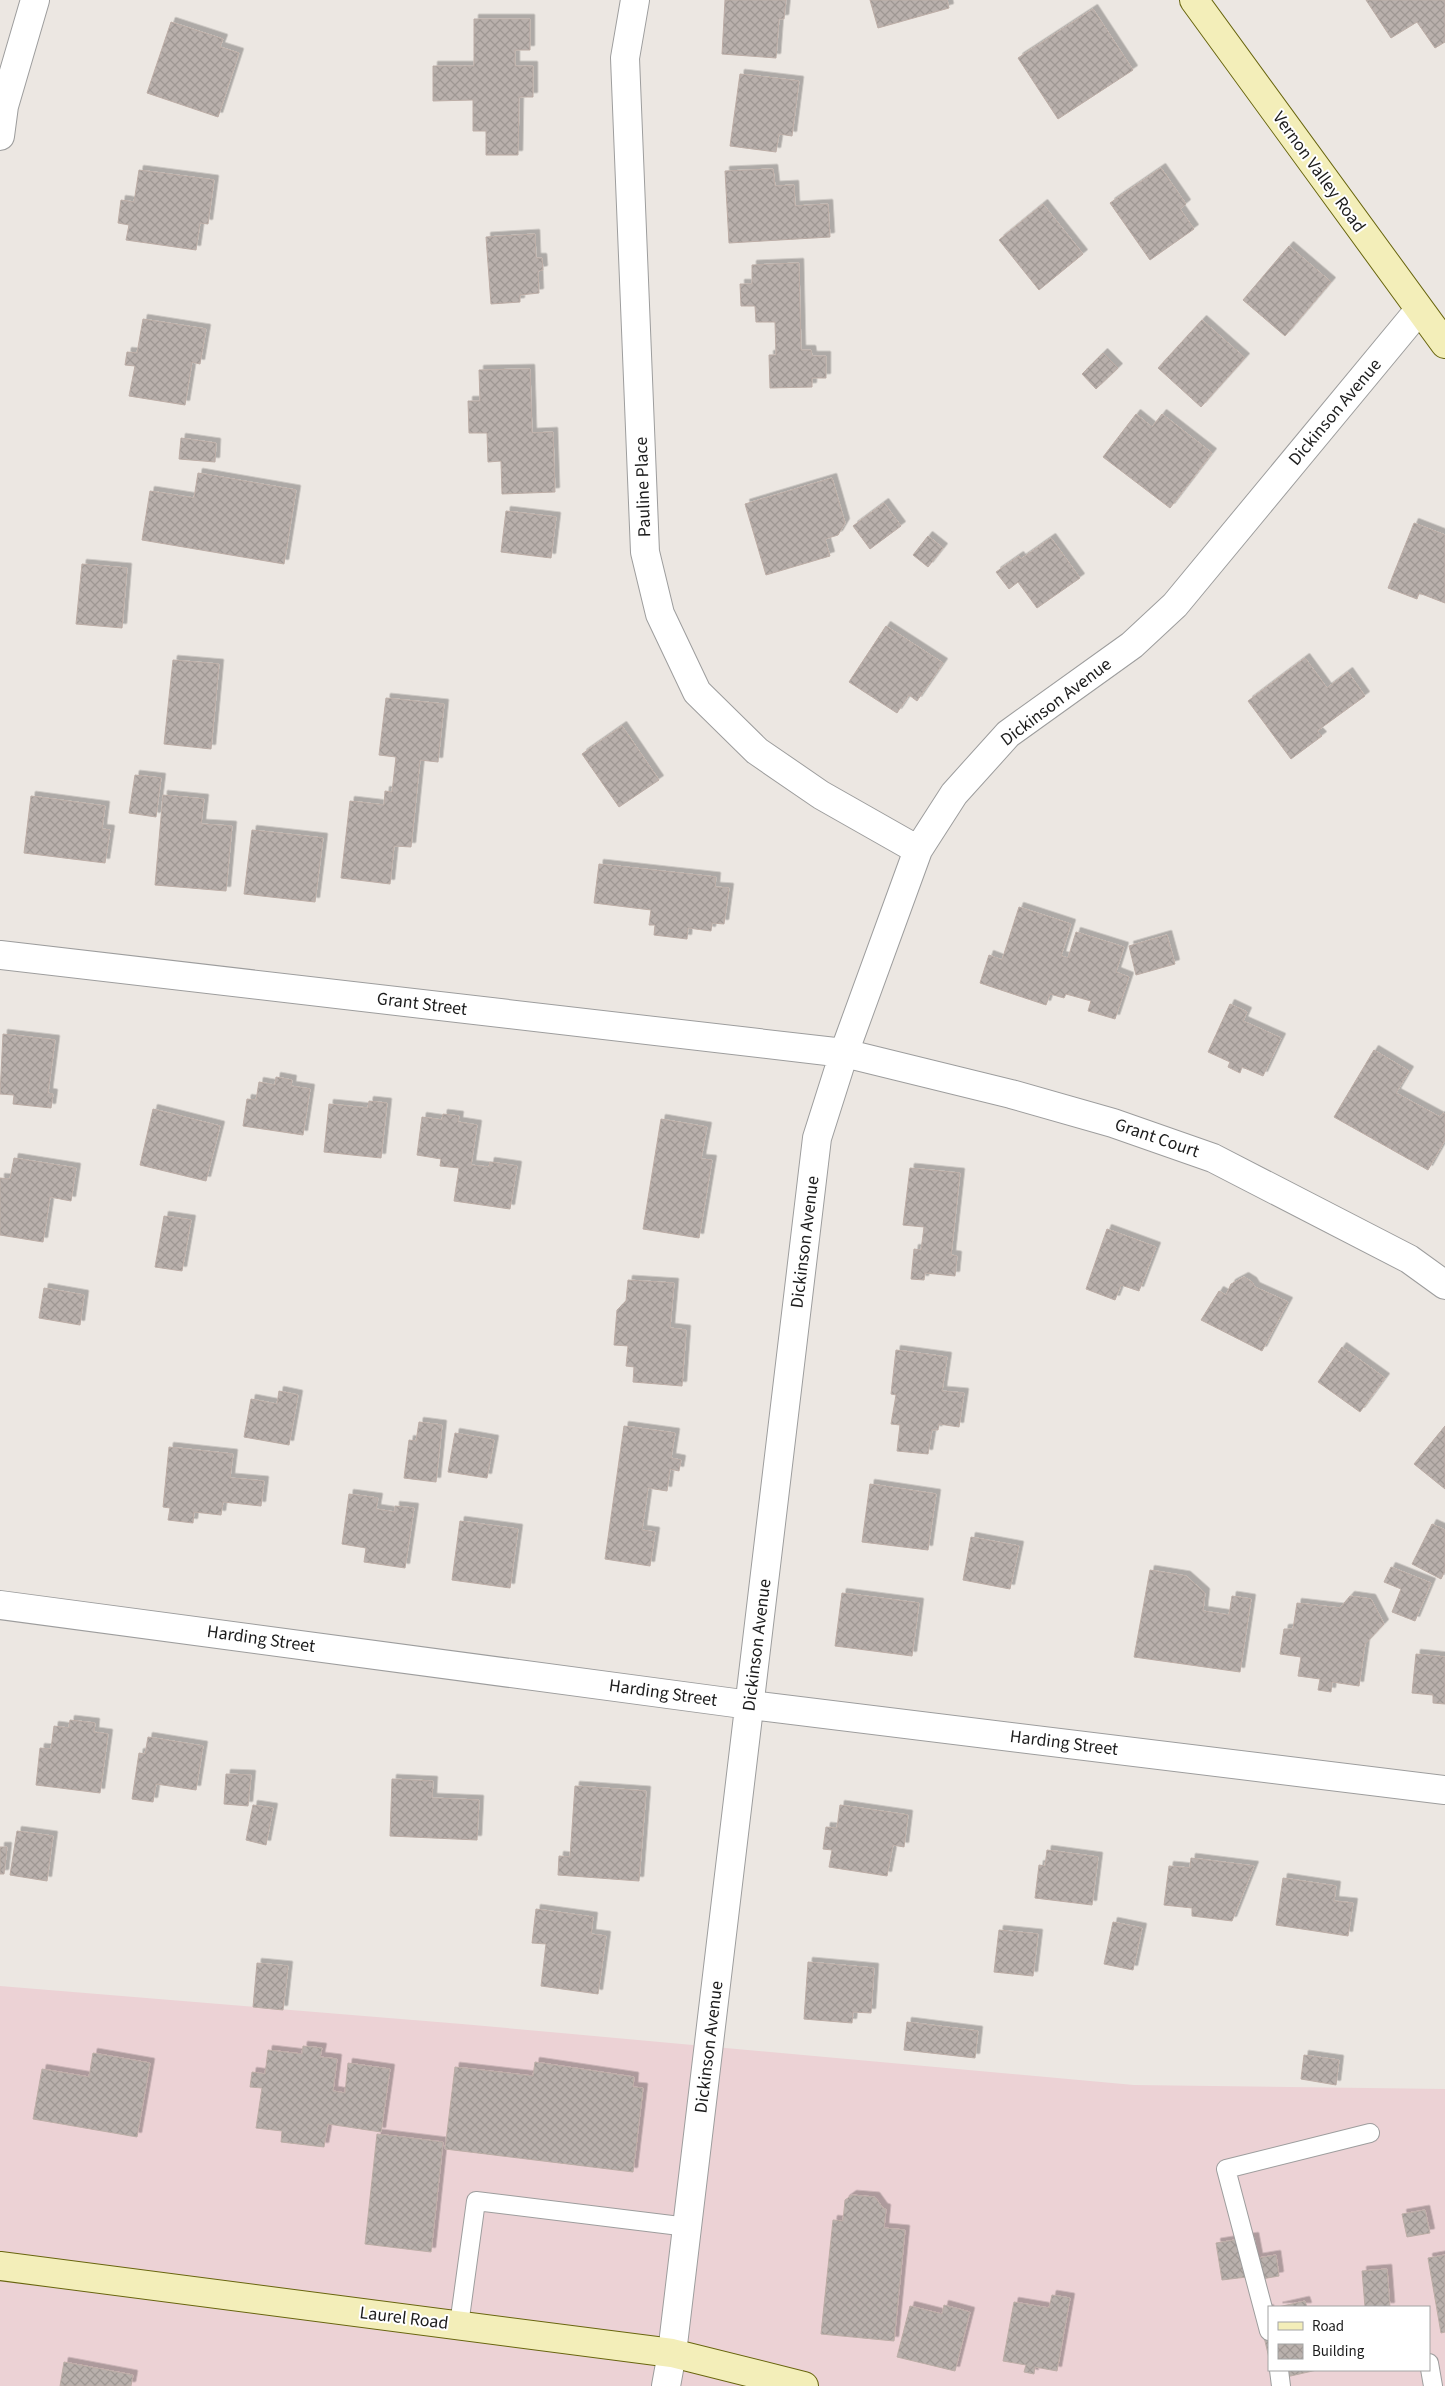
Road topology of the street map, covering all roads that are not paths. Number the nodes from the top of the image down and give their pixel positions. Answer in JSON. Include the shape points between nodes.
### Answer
{"nodes":[{"id":1,"x":35,"y":0,"type":"edge"},
{"id":2,"x":636,"y":0,"type":"edge"},
{"id":3,"x":1194,"y":0,"type":"edge"},
{"id":4,"x":0,"y":136,"type":"edge"},
{"id":5,"x":1419,"y":310,"type":"junction"},
{"id":6,"x":1445,"y":344,"type":"edge"},
{"id":7,"x":918,"y":850,"type":"junction"},
{"id":8,"x":0,"y":955,"type":"edge"},
{"id":9,"x":844,"y":1053,"type":"junction"},
{"id":10,"x":1445,"y":1285,"type":"edge"},
{"id":11,"x":0,"y":1605,"type":"edge"},
{"id":12,"x":750,"y":1705,"type":"junction"},
{"id":13,"x":1445,"y":1790,"type":"edge"},
{"id":14,"x":1370,"y":2133,"type":"dead end"},
{"id":15,"x":688,"y":2227,"type":"junction"},
{"id":16,"x":0,"y":2266,"type":"edge"},
{"id":17,"x":459,"y":2325,"type":"junction"},
{"id":18,"x":1268,"y":2327,"type":"edge"},
{"id":19,"x":672,"y":2352,"type":"junction"},
{"id":20,"x":1430,"y":2369,"type":"edge"},
{"id":21,"x":1279,"y":2371,"type":"edge"},
{"id":22,"x":666,"y":2386,"type":"edge"},
{"id":23,"x":804,"y":2386,"type":"edge"},
{"id":24,"x":1281,"y":2386,"type":"edge"},
{"id":25,"x":1433,"y":2386,"type":"edge"}],
"edges":[{"from":1,"to":4,"type":"street","via":[[4,106]]},
{"from":2,"to":7,"type":"street","name":"Pauline Place","via":[[625,58],[645,552],[660,614],[697,692],[757,751],[821,795]]},
{"from":3,"to":5,"type":"main road","name":"Vernon Valley Road"},
{"from":5,"to":6,"type":"main road","name":"Vernon Valley Road"},
{"from":5,"to":7,"type":"street","name":"Dickinson Avenue","via":[[1175,606],[1132,645],[1008,734],[954,794]]},
{"from":7,"to":9,"type":"street","name":"Dickinson Avenue"},
{"from":8,"to":9,"type":"street","name":"Grant Street"},
{"from":9,"to":10,"type":"street","name":"Grant Court","via":[[1012,1094],[1113,1123],[1213,1158],[1409,1259]]},
{"from":9,"to":12,"type":"street","name":"Dickinson Avenue","via":[[817,1138]]},
{"from":11,"to":12,"type":"street","name":"Harding Street"},
{"from":12,"to":13,"type":"street","name":"Harding Street"},
{"from":12,"to":15,"type":"street","name":"Dickinson Avenue"},
{"from":14,"to":18,"type":"lane","via":[[1226,2169]]},
{"from":15,"to":17,"type":"lane","via":[[476,2201]]},
{"from":15,"to":19,"type":"street","name":"Dickinson Avenue"},
{"from":16,"to":17,"type":"main road","name":"Laurel Road"},
{"from":17,"to":19,"type":"main road","name":"Laurel Road"},
{"from":19,"to":22,"type":"street","name":"Dickinson Avenue"},
{"from":19,"to":23,"type":"main road","name":"Laurel Road"},
{"from":20,"to":25,"type":"lane"},
{"from":21,"to":24,"type":"lane"}]}
